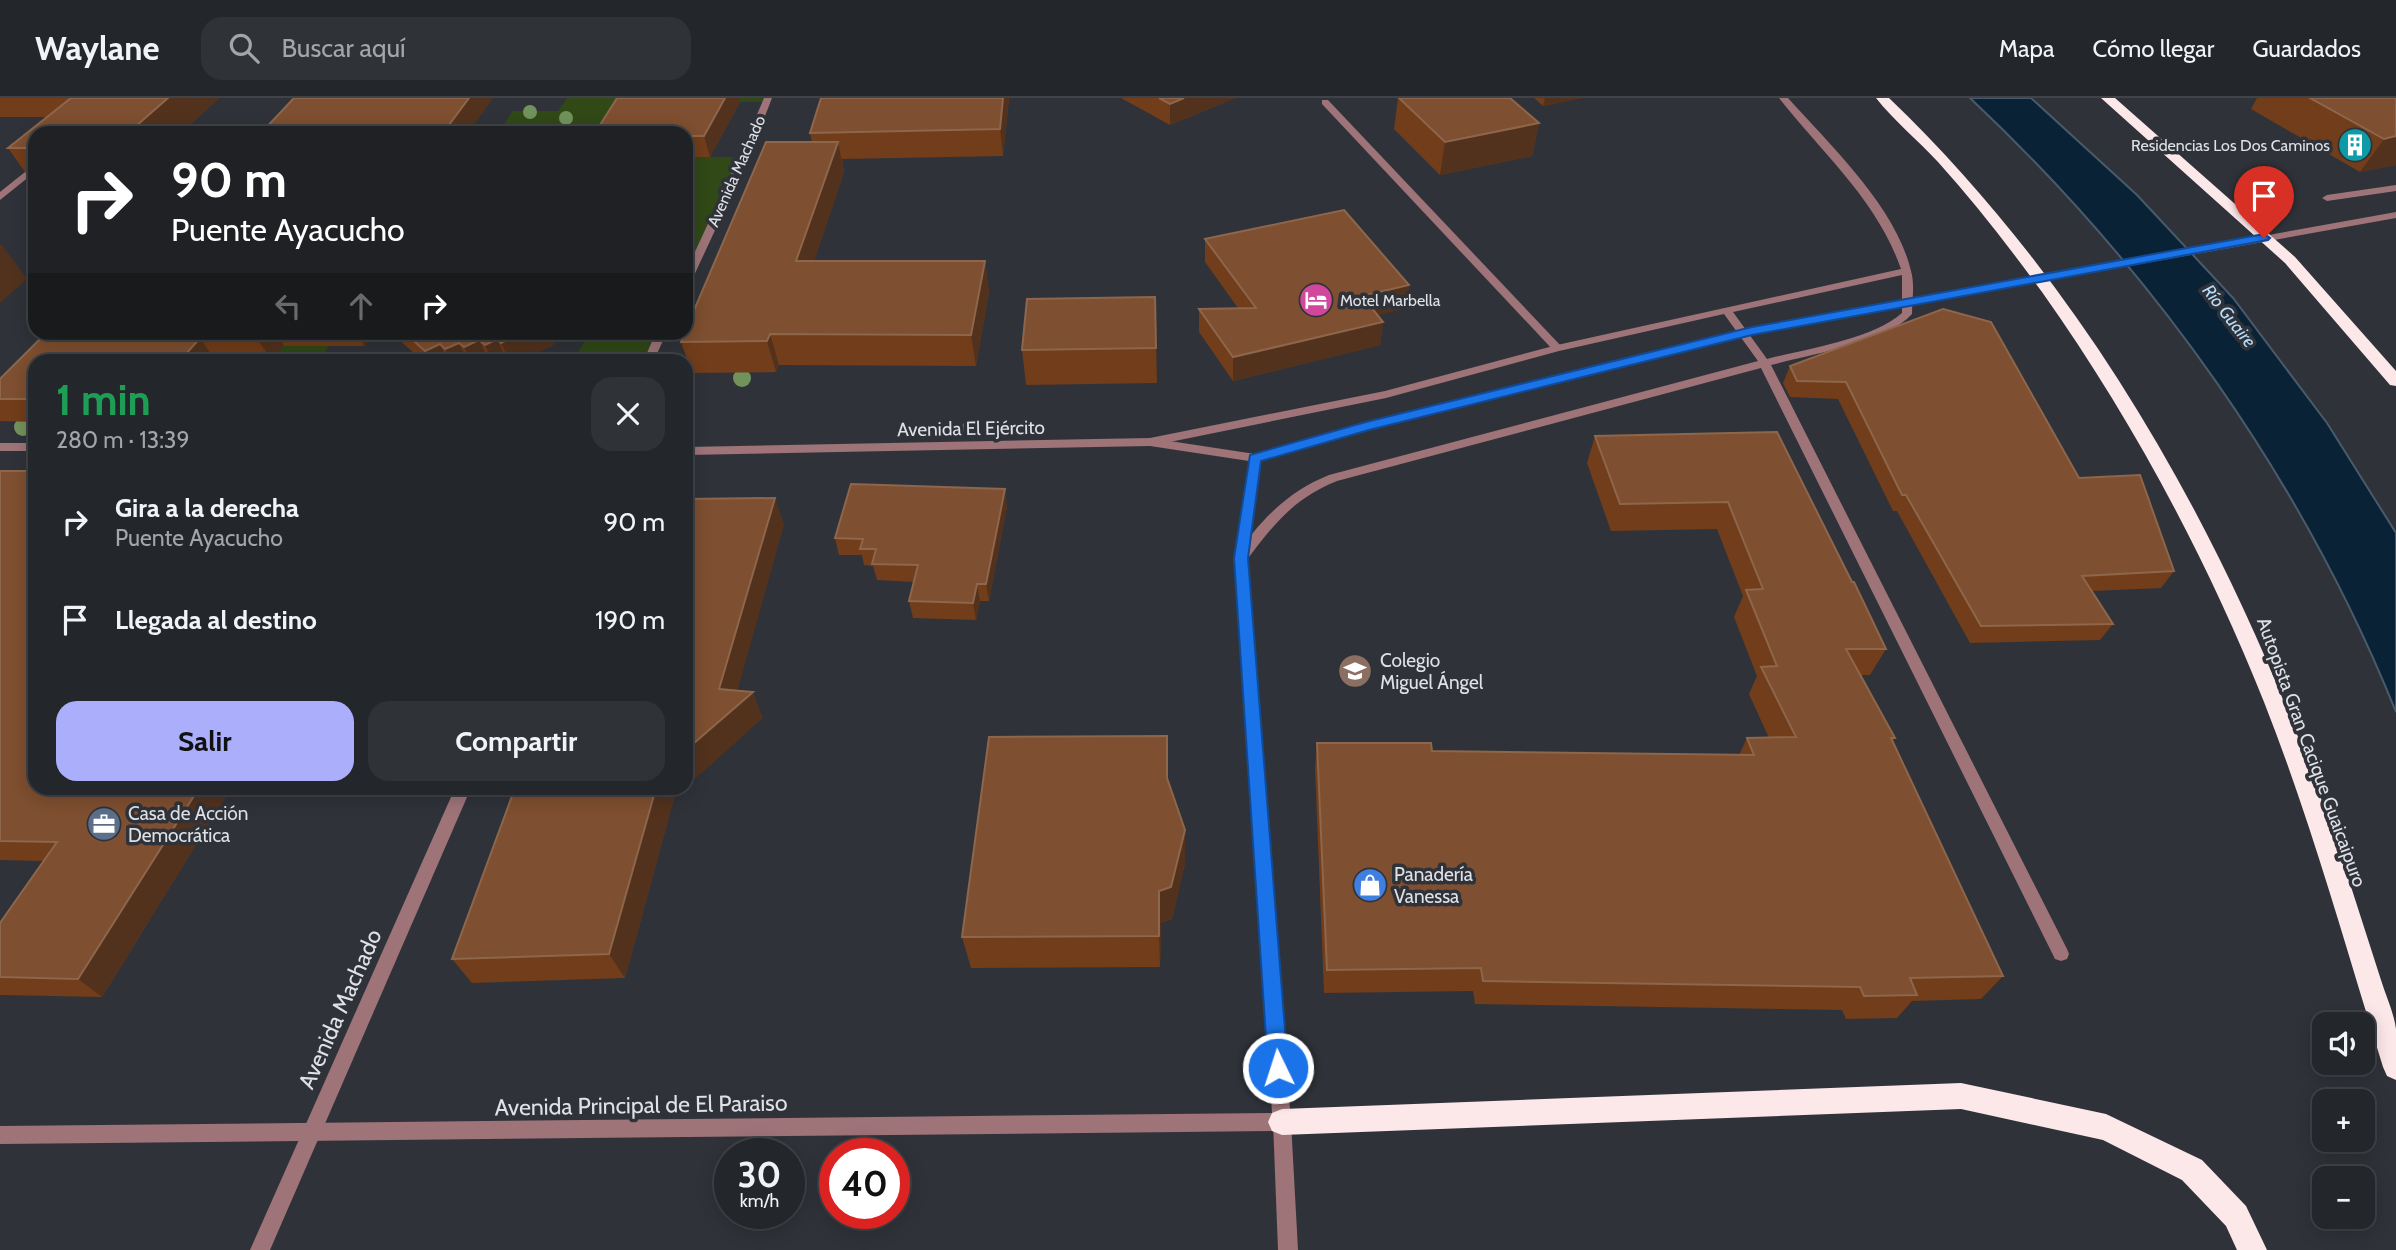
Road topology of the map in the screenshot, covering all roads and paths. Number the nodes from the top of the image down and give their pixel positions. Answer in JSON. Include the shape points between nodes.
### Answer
{"nodes":[{"id":1,"x":768,"y":98,"type":"edge"},
{"id":2,"x":1783,"y":98,"type":"edge"},
{"id":3,"x":1882,"y":98,"type":"edge"},
{"id":4,"x":2107,"y":98,"type":"edge"},
{"id":5,"x":1325,"y":102,"type":"dead end"},
{"id":6,"x":28,"y":173,"type":"edge"},
{"id":7,"x":2396,"y":188,"type":"edge"},
{"id":8,"x":0,"y":197,"type":"edge"},
{"id":9,"x":2327,"y":198,"type":"dead end"},
{"id":10,"x":2396,"y":215,"type":"edge"},
{"id":11,"x":693,"y":267,"type":"edge"},
{"id":12,"x":1906,"y":271,"type":"junction"},
{"id":13,"x":1727,"y":311,"type":"junction"},
{"id":14,"x":1557,"y":348,"type":"junction"},
{"id":15,"x":1765,"y":362,"type":"junction"},
{"id":16,"x":2396,"y":381,"type":"edge"},
{"id":17,"x":1150,"y":442,"type":"junction"},
{"id":18,"x":0,"y":447,"type":"edge"},
{"id":19,"x":28,"y":447,"type":"edge"},
{"id":20,"x":693,"y":451,"type":"edge"},
{"id":21,"x":1255,"y":458,"type":"junction"},
{"id":22,"x":1241,"y":558,"type":"junction"},
{"id":23,"x":460,"y":795,"type":"edge"},
{"id":24,"x":2061,"y":954,"type":"dead end"},
{"id":25,"x":2396,"y":1067,"type":"edge"},
{"id":26,"x":1282,"y":1122,"type":"junction"},
{"id":27,"x":310,"y":1133,"type":"junction"},
{"id":28,"x":0,"y":1135,"type":"edge"},
{"id":29,"x":260,"y":1250,"type":"edge"},
{"id":30,"x":1288,"y":1250,"type":"edge"},
{"id":31,"x":2252,"y":1250,"type":"edge"}],
"edges":[{"from":1,"to":11,"type":"street","name":"Avenida Machado"},
{"from":2,"to":12,"type":"street","via":[[1887,226]]},
{"from":3,"to":25,"type":"highway","name":"Autopista Gran Cacique Guaicaipuro","via":[[1978,196],[2042,282],[2144,435],[2211,556],[2256,657],[2301,778]]},
{"from":4,"to":16,"type":"highway","via":[[2290,260]]},
{"from":5,"to":14,"type":"street"},
{"from":6,"to":8,"type":"street"},
{"from":7,"to":9,"type":"street"},
{"from":10,"to":21,"type":"street","via":[[1752,331]]},
{"from":12,"to":13,"type":"street"},
{"from":12,"to":15,"type":"street","via":[[1907,314],[1896,324]]},
{"from":13,"to":14,"type":"street"},
{"from":13,"to":15,"type":"street"},
{"from":14,"to":17,"type":"street","via":[[1386,394]]},
{"from":15,"to":22,"type":"street","via":[[1306,487],[1285,502]]},
{"from":15,"to":24,"type":"street"},
{"from":17,"to":20,"type":"street","name":"Avenida El Ejército"},
{"from":17,"to":21,"type":"street","name":"Avenida El Ejército"},
{"from":18,"to":19,"type":"street"},
{"from":21,"to":22,"type":"street"},
{"from":22,"to":26,"type":"street"},
{"from":23,"to":27,"type":"street","name":"Avenida Machado"},
{"from":26,"to":27,"type":"street","name":"Avenida Principal de El Paraiso"},
{"from":26,"to":30,"type":"street"},
{"from":26,"to":31,"type":"highway","via":[[1961,1096],[2106,1127],[2192,1170],[2236,1216]]},
{"from":27,"to":28,"type":"street","name":"Avenida Principal de El Paraiso"},
{"from":27,"to":29,"type":"street","name":"Avenida Machado"}]}
